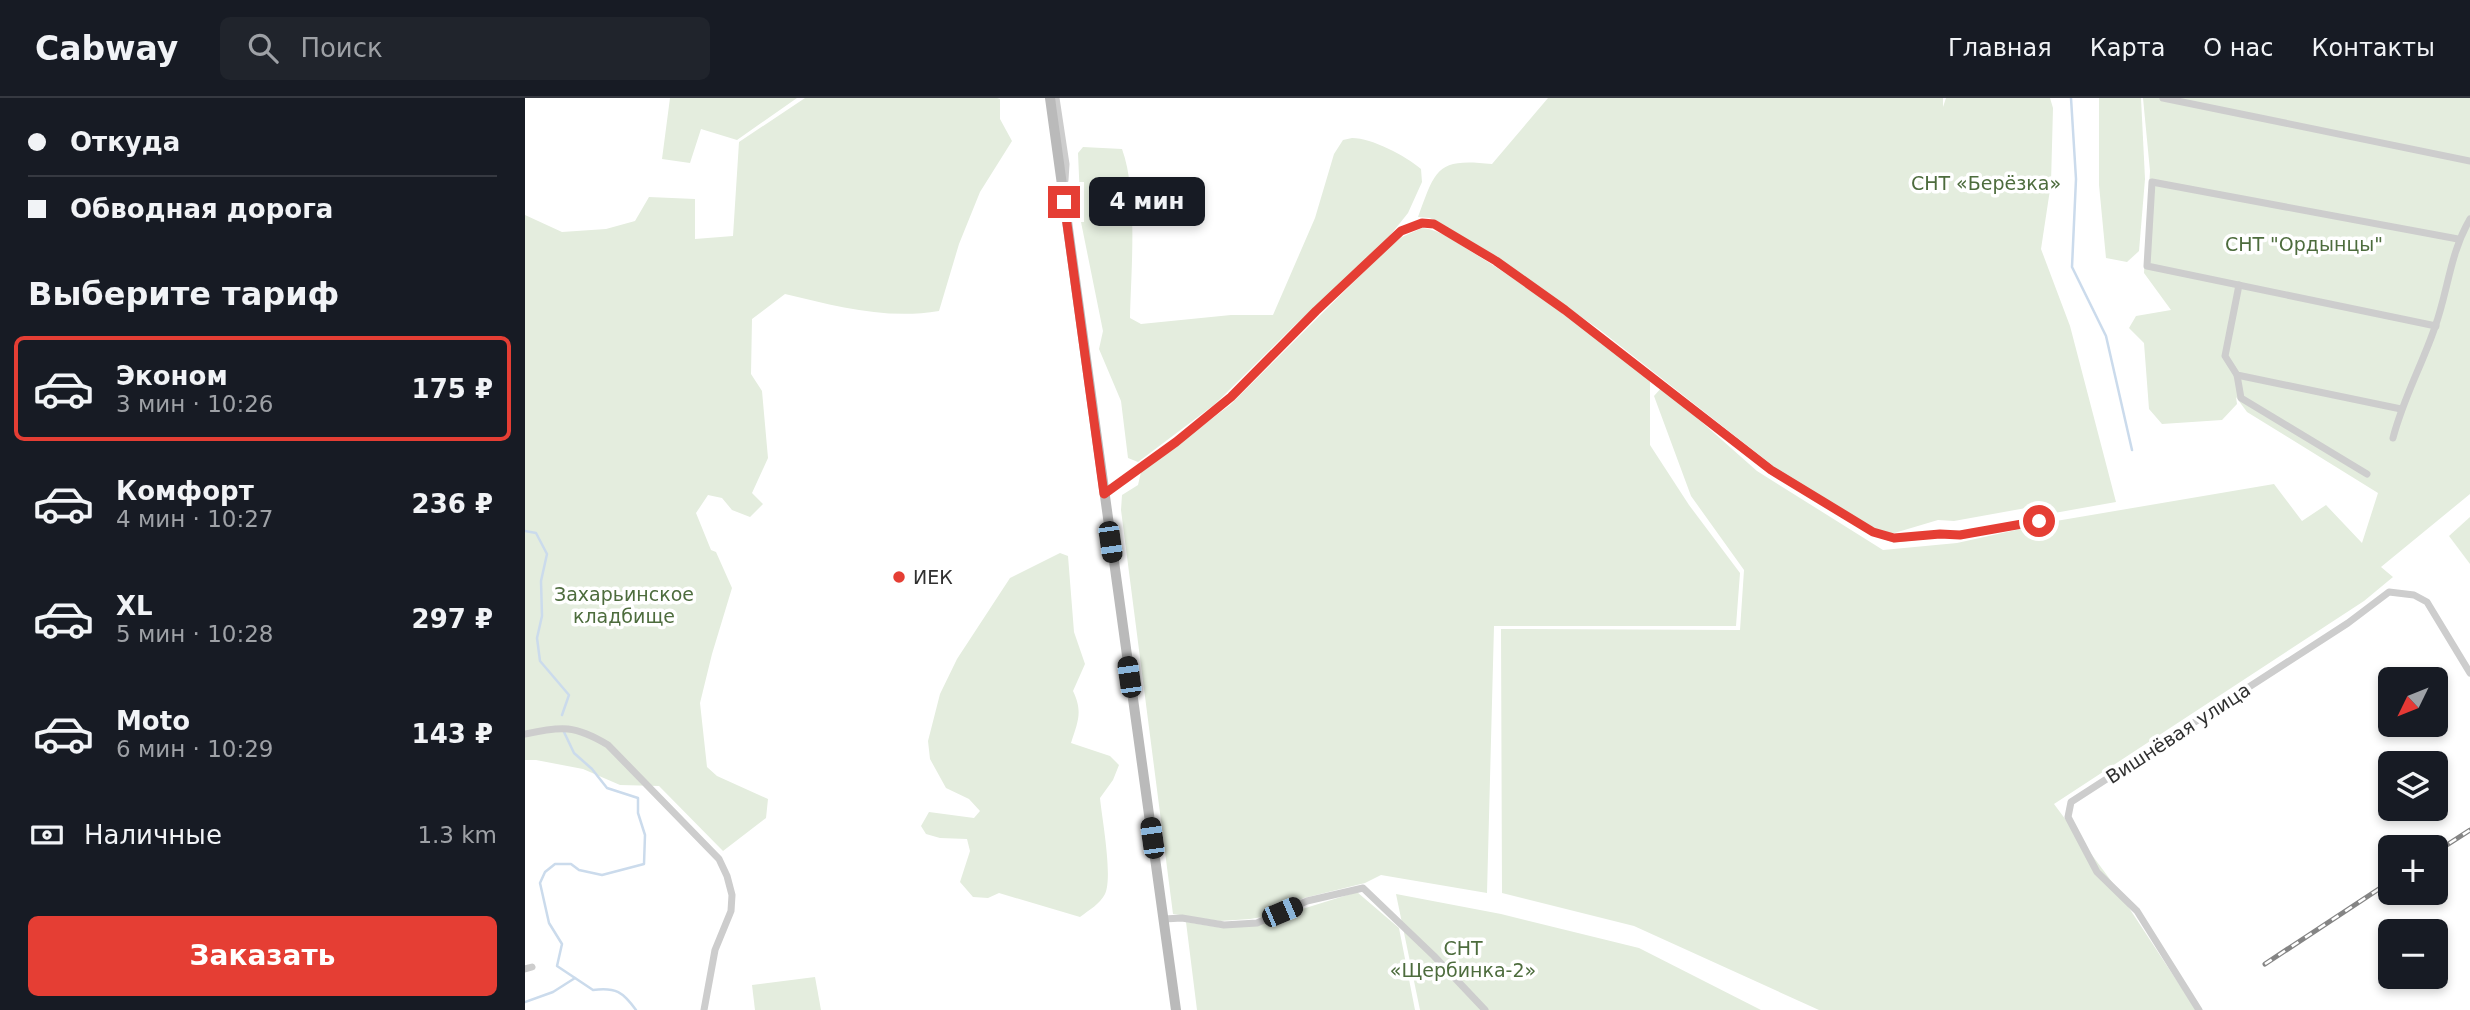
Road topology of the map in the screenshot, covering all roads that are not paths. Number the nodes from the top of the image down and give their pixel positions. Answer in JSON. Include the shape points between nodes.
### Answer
{"nodes":[{"id":1,"x":1050,"y":98,"type":"edge"},
{"id":2,"x":1056,"y":98,"type":"edge"},
{"id":3,"x":2163,"y":98,"type":"edge"},
{"id":4,"x":2470,"y":162,"type":"edge"},
{"id":5,"x":1064,"y":202,"type":"junction"},
{"id":6,"x":2470,"y":219,"type":"edge"},
{"id":7,"x":2458,"y":239,"type":"junction"},
{"id":8,"x":2239,"y":285,"type":"junction"},
{"id":9,"x":2435,"y":326,"type":"junction"},
{"id":10,"x":2237,"y":375,"type":"junction"},
{"id":11,"x":2401,"y":408,"type":"junction"},
{"id":12,"x":2393,"y":438,"type":"dead end"},
{"id":13,"x":2367,"y":474,"type":"dead end"},
{"id":14,"x":1104,"y":494,"type":"junction"},
{"id":15,"x":2051,"y":520,"type":"dead end"},
{"id":16,"x":2470,"y":673,"type":"edge"},
{"id":17,"x":525,"y":734,"type":"edge"},
{"id":18,"x":1164,"y":919,"type":"junction"},
{"id":19,"x":704,"y":1010,"type":"edge"},
{"id":20,"x":1177,"y":1010,"type":"edge"},
{"id":21,"x":1485,"y":1010,"type":"edge"},
{"id":22,"x":2200,"y":1010,"type":"edge"}],
"edges":[{"from":1,"to":5,"type":"main road"},
{"from":2,"to":5,"type":"street","via":[[1066,164]]},
{"from":3,"to":4,"type":"street"},
{"from":5,"to":14,"type":"main road"},
{"from":6,"to":7,"type":"street"},
{"from":7,"to":8,"type":"street","via":[[2152,182],[2147,266]]},
{"from":7,"to":9,"type":"street"},
{"from":8,"to":9,"type":"street"},
{"from":8,"to":10,"type":"street","via":[[2225,356]]},
{"from":9,"to":11,"type":"street"},
{"from":10,"to":11,"type":"street"},
{"from":10,"to":13,"type":"street","via":[[2241,398]]},
{"from":11,"to":12,"type":"street"},
{"from":14,"to":15,"type":"street","via":[[1231,397],[1401,231],[1422,223],[1434,224],[1496,261],[1629,357],[1771,470],[1873,532],[1894,538],[1960,535]]},
{"from":14,"to":18,"type":"main road"},
{"from":16,"to":22,"type":"street","name":"Вишнёвая улица","via":[[2427,602],[2389,592],[2071,802],[2068,817],[2097,872],[2137,911]]},
{"from":17,"to":19,"type":"street","via":[[571,728],[608,745],[719,859],[727,876],[731,911],[715,950]]},
{"from":18,"to":20,"type":"main road"},
{"from":18,"to":21,"type":"street","via":[[1257,923],[1307,901],[1363,888]]}]}
